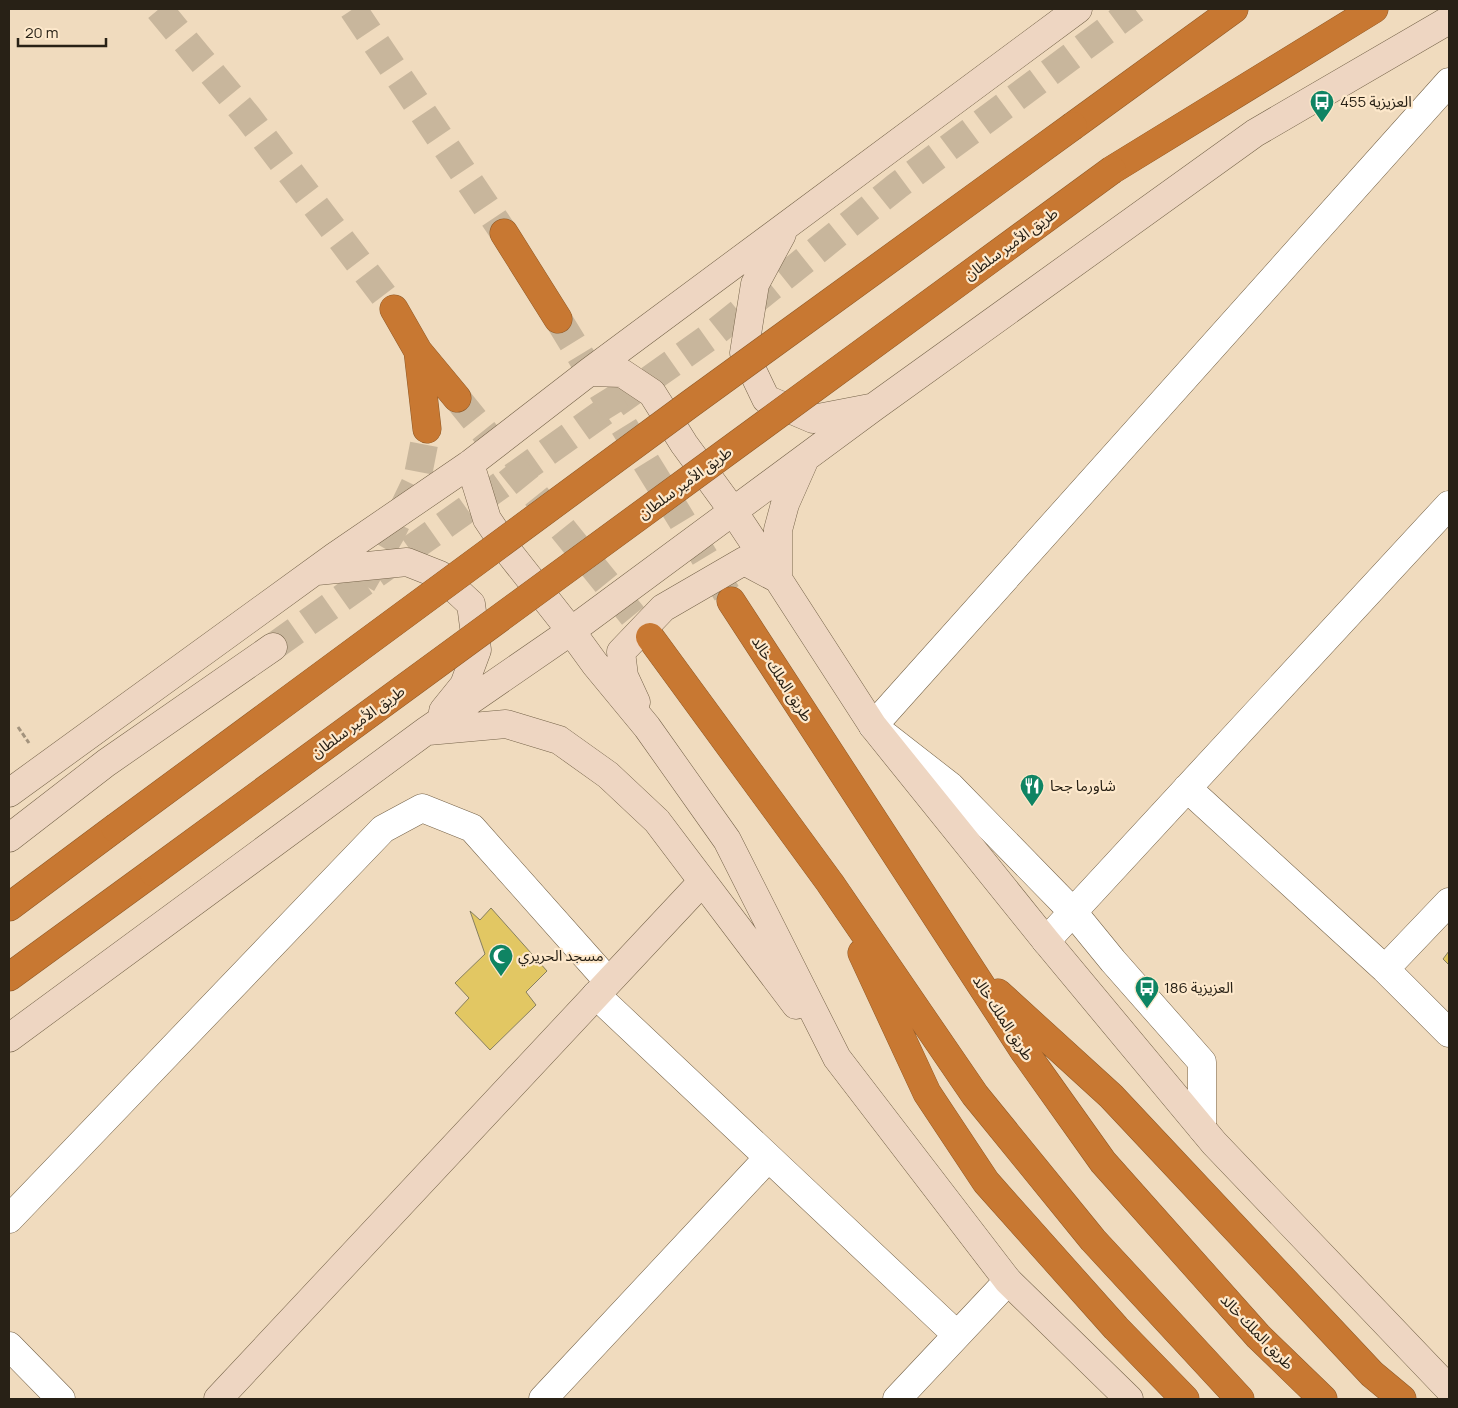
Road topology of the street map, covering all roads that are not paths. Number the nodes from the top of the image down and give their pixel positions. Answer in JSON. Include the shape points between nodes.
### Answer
{"nodes":[{"id":1,"x":1078,"y":9,"type":"edge"},
{"id":2,"x":1234,"y":9,"type":"edge"},
{"id":3,"x":1374,"y":9,"type":"edge"},
{"id":4,"x":1449,"y":20,"type":"edge"},
{"id":5,"x":1449,"y":82,"type":"edge"},
{"id":6,"x":786,"y":226,"type":"junction"},
{"id":7,"x":504,"y":233,"type":"tunnel mouth"},
{"id":8,"x":394,"y":309,"type":"tunnel mouth"},
{"id":9,"x":558,"y":319,"type":"tunnel mouth"},
{"id":10,"x":418,"y":351,"type":"junction"},
{"id":11,"x":589,"y":372,"type":"junction"},
{"id":12,"x":457,"y":398,"type":"tunnel mouth"},
{"id":13,"x":874,"y":407,"type":"junction"},
{"id":14,"x":427,"y":429,"type":"tunnel mouth"},
{"id":15,"x":805,"y":459,"type":"junction"},
{"id":16,"x":470,"y":464,"type":"junction"},
{"id":17,"x":1449,"y":505,"type":"edge"},
{"id":18,"x":733,"y":511,"type":"junction"},
{"id":19,"x":316,"y":571,"type":"junction"},
{"id":20,"x":778,"y":579,"type":"junction"},
{"id":21,"x":731,"y":601,"type":"tunnel mouth"},
{"id":22,"x":571,"y":631,"type":"junction"},
{"id":23,"x":650,"y":637,"type":"tunnel mouth"},
{"id":24,"x":273,"y":647,"type":"tunnel mouth"},
{"id":25,"x":873,"y":726,"type":"junction"},
{"id":26,"x":647,"y":727,"type":"junction"},
{"id":27,"x":426,"y":731,"type":"junction"},
{"id":28,"x":1187,"y":788,"type":"junction"},
{"id":29,"x":9,"y":792,"type":"edge"},
{"id":30,"x":9,"y":838,"type":"edge"},
{"id":31,"x":702,"y":882,"type":"junction"},
{"id":32,"x":830,"y":883,"type":"junction"},
{"id":33,"x":1449,"y":902,"type":"edge"},
{"id":34,"x":9,"y":906,"type":"edge"},
{"id":35,"x":1073,"y":912,"type":"junction"},
{"id":36,"x":1046,"y":941,"type":"junction"},
{"id":37,"x":972,"y":970,"type":"junction"},
{"id":38,"x":1385,"y":970,"type":"junction"},
{"id":39,"x":9,"y":977,"type":"edge"},
{"id":40,"x":602,"y":988,"type":"junction"},
{"id":41,"x":1449,"y":1033,"type":"edge"},
{"id":42,"x":9,"y":1038,"type":"edge"},
{"id":43,"x":837,"y":1058,"type":"junction"},
{"id":44,"x":1202,"y":1128,"type":"junction"},
{"id":45,"x":768,"y":1158,"type":"junction"},
{"id":46,"x":9,"y":1219,"type":"edge"},
{"id":47,"x":1008,"y":1281,"type":"junction"},
{"id":48,"x":957,"y":1335,"type":"junction"},
{"id":49,"x":9,"y":1346,"type":"edge"},
{"id":50,"x":1449,"y":1389,"type":"edge"},
{"id":51,"x":61,"y":1399,"type":"edge"},
{"id":52,"x":218,"y":1399,"type":"edge"},
{"id":53,"x":543,"y":1399,"type":"edge"},
{"id":54,"x":898,"y":1399,"type":"edge"},
{"id":55,"x":1129,"y":1399,"type":"edge"},
{"id":56,"x":1185,"y":1399,"type":"edge"},
{"id":57,"x":1240,"y":1399,"type":"edge"},
{"id":58,"x":1323,"y":1399,"type":"edge"},
{"id":59,"x":1402,"y":1399,"type":"edge"}],
"edges":[{"from":1,"to":6,"type":"street"},
{"from":2,"to":34,"type":"highway","bridge":true,"via":[[690,404]]},
{"from":3,"to":39,"type":"highway","name":"طريق الأمير سلطان","bridge":true,"via":[[1112,170]]},
{"from":4,"to":13,"type":"street","via":[[1254,133]]},
{"from":5,"to":25,"type":"street"},
{"from":6,"to":11,"type":"street"},
{"from":6,"to":13,"type":"street","via":[[754,284],[744,354],[766,399],[813,419]]},
{"from":7,"to":9,"type":"highway"},
{"from":8,"to":10,"type":"highway"},
{"from":10,"to":12,"type":"highway"},
{"from":10,"to":14,"type":"highway"},
{"from":11,"to":16,"type":"street"},
{"from":11,"to":18,"type":"street","via":[[622,373],[652,393]]},
{"from":13,"to":15,"type":"street"},
{"from":15,"to":18,"type":"street"},
{"from":15,"to":20,"type":"street","via":[[785,504],[778,530]]},
{"from":16,"to":19,"type":"street"},
{"from":16,"to":22,"type":"street","via":[[487,519]]},
{"from":17,"to":28,"type":"street"},
{"from":18,"to":20,"type":"street"},
{"from":18,"to":22,"type":"street"},
{"from":19,"to":27,"type":"street","via":[[407,562],[440,575],[471,604],[477,650],[464,685]]},
{"from":19,"to":29,"type":"street"},
{"from":20,"to":25,"type":"street"},
{"from":20,"to":26,"type":"street","via":[[744,561],[664,608],[621,652],[624,676]]},
{"from":21,"to":37,"type":"highway","name":"طريق الملك خالد"},
{"from":22,"to":26,"type":"street"},
{"from":22,"to":27,"type":"street"},
{"from":23,"to":32,"type":"highway"},
{"from":24,"to":30,"type":"street","via":[[106,763]]},
{"from":25,"to":35,"type":"street","via":[[950,786]]},
{"from":25,"to":36,"type":"street"},
{"from":26,"to":43,"type":"street","via":[[727,840]]},
{"from":27,"to":31,"type":"street","via":[[506,724],[559,740],[608,775],[657,820]]},
{"from":27,"to":42,"type":"street"},
{"from":28,"to":35,"type":"street"},
{"from":28,"to":38,"type":"street"},
{"from":31,"to":40,"type":"street"},
{"from":31,"to":43,"type":"street"},
{"from":32,"to":56,"type":"highway","via":[[927,1093],[986,1182],[1116,1328]]},
{"from":32,"to":57,"type":"highway","via":[[975,1095],[1093,1240]]},
{"from":33,"to":38,"type":"street"},
{"from":35,"to":36,"type":"street"},
{"from":35,"to":44,"type":"street","via":[[1202,1062]]},
{"from":36,"to":44,"type":"street"},
{"from":37,"to":58,"type":"highway","name":"طريق الملك خالد","via":[[1102,1162],[1258,1336]]},
{"from":37,"to":59,"type":"highway","via":[[1111,1096],[1372,1374]]},
{"from":38,"to":41,"type":"street"},
{"from":40,"to":45,"type":"street"},
{"from":40,"to":46,"type":"street","via":[[472,828],[422,808],[382,829]]},
{"from":40,"to":52,"type":"street"},
{"from":43,"to":47,"type":"street"},
{"from":44,"to":50,"type":"street"},
{"from":45,"to":48,"type":"street"},
{"from":45,"to":53,"type":"street"},
{"from":47,"to":48,"type":"street"},
{"from":47,"to":55,"type":"street"},
{"from":48,"to":54,"type":"street"},
{"from":49,"to":51,"type":"street"}]}
